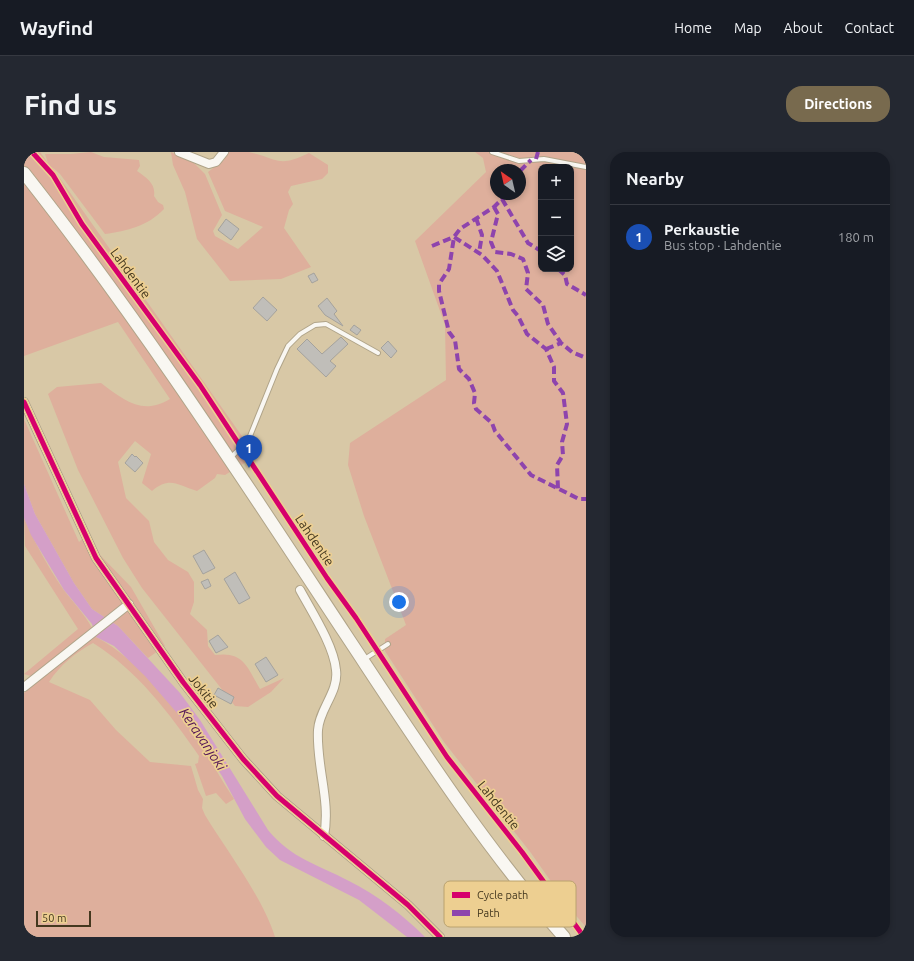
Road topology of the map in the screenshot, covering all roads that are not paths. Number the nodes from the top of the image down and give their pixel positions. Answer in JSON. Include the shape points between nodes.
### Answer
{"nodes":[{"id":1,"x":179,"y":152,"type":"edge"},
{"id":2,"x":224,"y":152,"type":"edge"},
{"id":3,"x":492,"y":152,"type":"edge"},
{"id":4,"x":586,"y":167,"type":"edge"},
{"id":5,"x":24,"y":174,"type":"edge"},
{"id":6,"x":378,"y":353,"type":"dead end"},
{"id":7,"x":24,"y":402,"type":"edge"},
{"id":8,"x":230,"y":458,"type":"junction"},
{"id":9,"x":300,"y":590,"type":"dead end"},
{"id":10,"x":129,"y":604,"type":"junction"},
{"id":11,"x":388,"y":644,"type":"dead end"},
{"id":12,"x":363,"y":660,"type":"junction"},
{"id":13,"x":24,"y":687,"type":"edge"},
{"id":14,"x":324,"y":836,"type":"junction"},
{"id":15,"x":519,"y":881,"type":"edge"},
{"id":16,"x":555,"y":927,"type":"edge"},
{"id":17,"x":440,"y":937,"type":"edge"},
{"id":18,"x":564,"y":937,"type":"edge"}],
"edges":[{"from":1,"to":2,"type":"street","via":[[208,164],[216,162]]},
{"from":3,"to":4,"type":"lane","via":[[519,161],[544,158]]},
{"from":5,"to":8,"type":"main road","name":"Lahdentie","via":[[108,282]]},
{"from":6,"to":8,"type":"lane","via":[[326,324],[315,325],[300,334],[293,339],[286,352],[248,441]]},
{"from":7,"to":10,"type":"street","name":"Jokitie","via":[[96,558]]},
{"from":8,"to":12,"type":"main road","name":"Lahdentie"},
{"from":9,"to":14,"type":"street","via":[[331,651],[336,671],[336,682],[318,729],[327,819]]},
{"from":10,"to":13,"type":"street"},
{"from":10,"to":14,"type":"street","name":"Jokitie","via":[[183,682],[243,759],[277,796]]},
{"from":11,"to":12,"type":"lane"},
{"from":12,"to":15,"type":"main road","name":"Lahdentie","via":[[463,809]]},
{"from":14,"to":17,"type":"street","name":"Jokitie","via":[[408,904]]},
{"from":16,"to":18,"type":"main road","name":"Lahdentie"}]}
